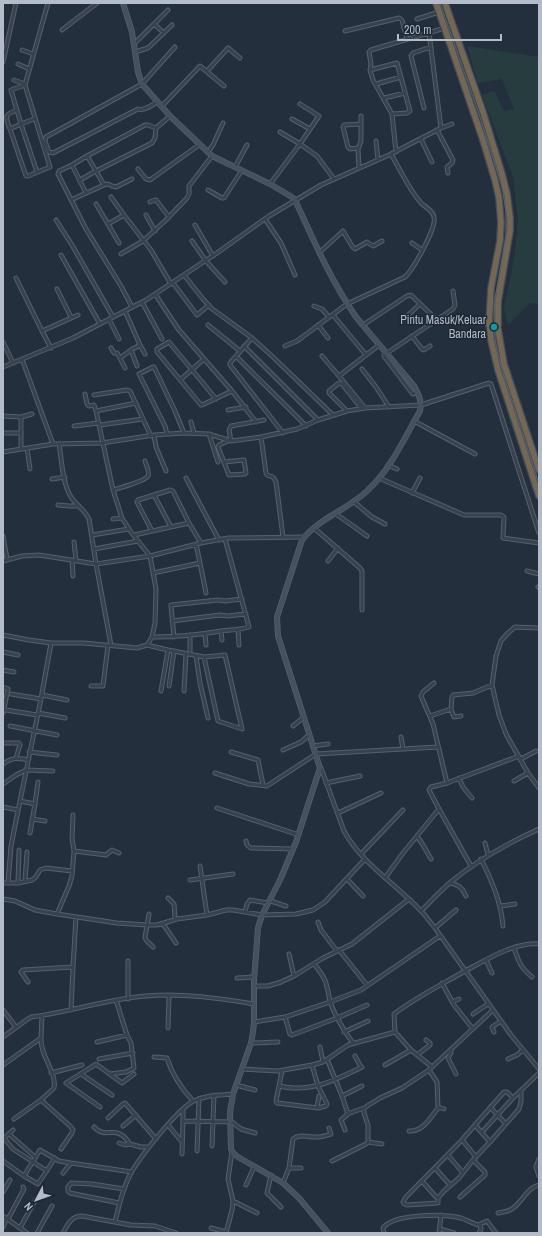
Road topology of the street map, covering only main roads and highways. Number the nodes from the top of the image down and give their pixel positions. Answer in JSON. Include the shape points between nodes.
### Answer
{"nodes":[{"id":1,"x":436,"y":3,"type":"edge"},
{"id":2,"x":446,"y":3,"type":"edge"},
{"id":3,"x":474,"y":85,"type":"junction"},
{"id":4,"x":465,"y":88,"type":"junction"},
{"id":5,"x":539,"y":470,"type":"edge"},
{"id":6,"x":539,"y":496,"type":"edge"}],
"edges":[{"from":1,"to":4,"type":"highway"},
{"from":2,"to":3,"type":"highway"},
{"from":3,"to":4,"type":"highway"},
{"from":3,"to":5,"type":"highway","via":[[502,174],[510,217],[498,302],[498,327],[504,364]]},
{"from":4,"to":6,"type":"highway","via":[[495,180],[500,208],[500,241],[491,288],[491,340],[498,370]]}]}
